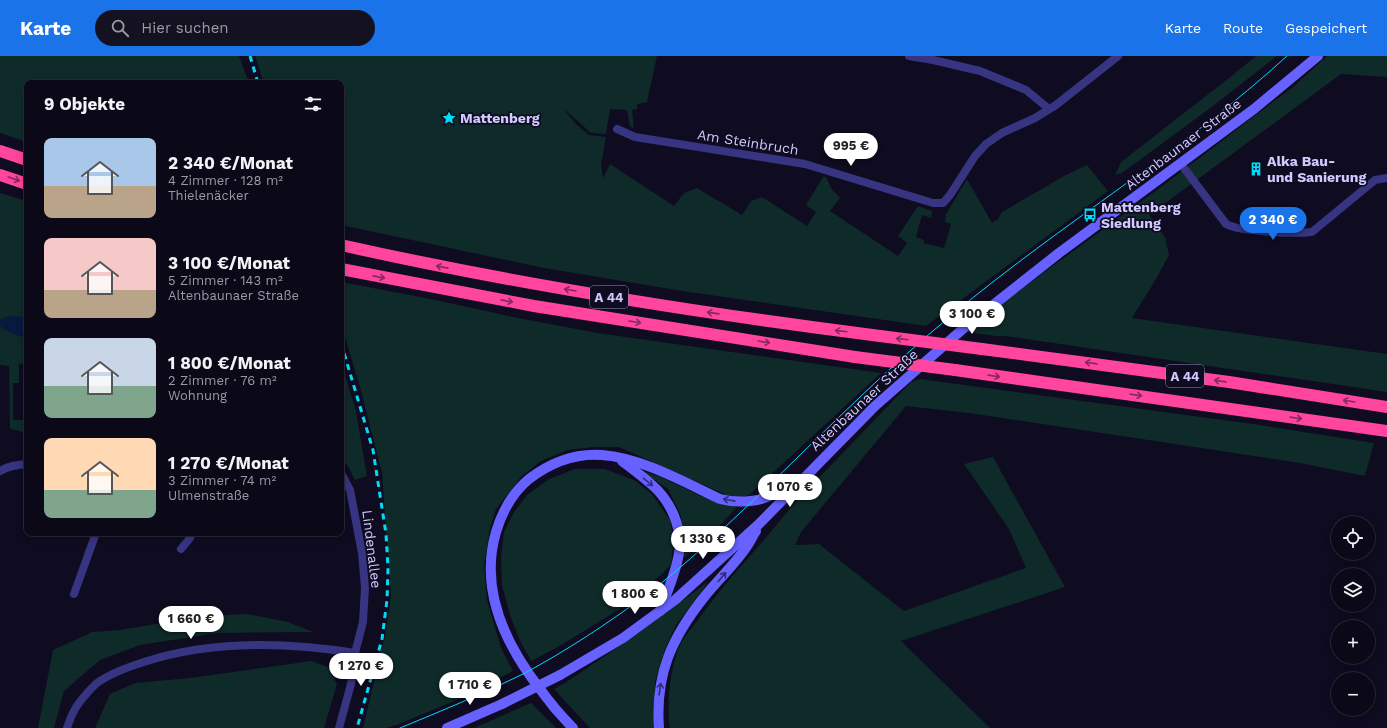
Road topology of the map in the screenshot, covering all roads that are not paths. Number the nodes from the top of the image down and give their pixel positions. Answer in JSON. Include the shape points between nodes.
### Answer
{"nodes":[{"id":1,"x":909,"y":56,"type":"edge"},
{"id":2,"x":1118,"y":56,"type":"edge"},
{"id":3,"x":1318,"y":56,"type":"edge"},
{"id":4,"x":1049,"y":109,"type":"junction"},
{"id":5,"x":617,"y":129,"type":"dead end"},
{"id":6,"x":0,"y":151,"type":"edge"},
{"id":7,"x":24,"y":159,"type":"edge"},
{"id":8,"x":1181,"y":164,"type":"junction"},
{"id":9,"x":0,"y":175,"type":"edge"},
{"id":10,"x":1387,"y":178,"type":"edge"},
{"id":11,"x":24,"y":183,"type":"edge"},
{"id":12,"x":344,"y":246,"type":"edge"},
{"id":13,"x":344,"y":270,"type":"edge"},
{"id":14,"x":1387,"y":407,"type":"edge"},
{"id":15,"x":1387,"y":431,"type":"edge"},
{"id":16,"x":617,"y":457,"type":"junction"},
{"id":17,"x":24,"y":464,"type":"edge"},
{"id":18,"x":0,"y":471,"type":"edge"},
{"id":19,"x":804,"y":477,"type":"junction"},
{"id":20,"x":344,"y":479,"type":"edge"},
{"id":21,"x":760,"y":524,"type":"junction"},
{"id":22,"x":95,"y":536,"type":"edge"},
{"id":23,"x":191,"y":536,"type":"edge"},
{"id":24,"x":181,"y":549,"type":"dead end"},
{"id":25,"x":74,"y":594,"type":"dead end"},
{"id":26,"x":660,"y":611,"type":"junction"},
{"id":27,"x":355,"y":653,"type":"junction"},
{"id":28,"x":67,"y":728,"type":"edge"},
{"id":29,"x":339,"y":728,"type":"edge"},
{"id":30,"x":447,"y":728,"type":"edge"},
{"id":31,"x":573,"y":728,"type":"edge"},
{"id":32,"x":659,"y":728,"type":"edge"}],
"edges":[{"from":1,"to":4,"type":"street","via":[[980,71],[1026,90]]},
{"from":2,"to":4,"type":"street"},
{"from":3,"to":8,"type":"main road","name":"Altenbaunaer Straße","via":[[1254,109]]},
{"from":4,"to":5,"type":"street","name":"Am Steinbruch","via":[[986,144],[943,203],[933,203],[805,164],[635,137]]},
{"from":6,"to":7,"type":"highway"},
{"from":8,"to":10,"type":"street","via":[[1226,224],[1233,228],[1276,232],[1312,232],[1375,180]]},
{"from":8,"to":19,"type":"main road","name":"Altenbaunaer Straße","via":[[1060,252],[964,328],[875,406]]},
{"from":9,"to":11,"type":"highway","one_way":true},
{"from":14,"to":12,"type":"highway","number":"A 44","one_way":true,"bridge":true,"via":[[1229,382],[678,308],[420,263]]},
{"from":13,"to":15,"type":"highway","number":"A 44","one_way":true,"bridge":true,"via":[[534,306],[855,357]]},
{"from":19,"to":16,"type":"main road","one_way":true,"via":[[786,485],[773,495],[748,502],[734,502],[720,499],[652,467]]},
{"from":16,"to":26,"type":"main road","one_way":true,"via":[[662,495],[677,526],[679,553],[672,581]]},
{"from":16,"to":31,"type":"main road","via":[[586,455],[567,458],[551,464],[536,474],[523,484],[504,510],[492,551],[495,606],[504,630],[530,676]]},
{"from":17,"to":18,"type":"street"},
{"from":19,"to":21,"type":"main road","name":"Altenbaunaer Straße"},
{"from":20,"to":27,"type":"street","name":"Lindenallee","via":[[350,490],[362,554],[365,588],[363,622]]},
{"from":21,"to":26,"type":"main road"},
{"from":32,"to":21,"type":"main road","one_way":true,"via":[[659,693],[662,675],[672,648],[684,624],[746,549]]},
{"from":22,"to":25,"type":"street"},
{"from":23,"to":24,"type":"street"},
{"from":26,"to":30,"type":"main road","bridge":true,"via":[[623,638],[560,675]]},
{"from":27,"to":28,"type":"street","via":[[307,647],[239,645],[192,650],[157,658],[122,669],[96,684],[75,710]]},
{"from":27,"to":29,"type":"street","name":"Lindenallee","via":[[351,684]]}]}
